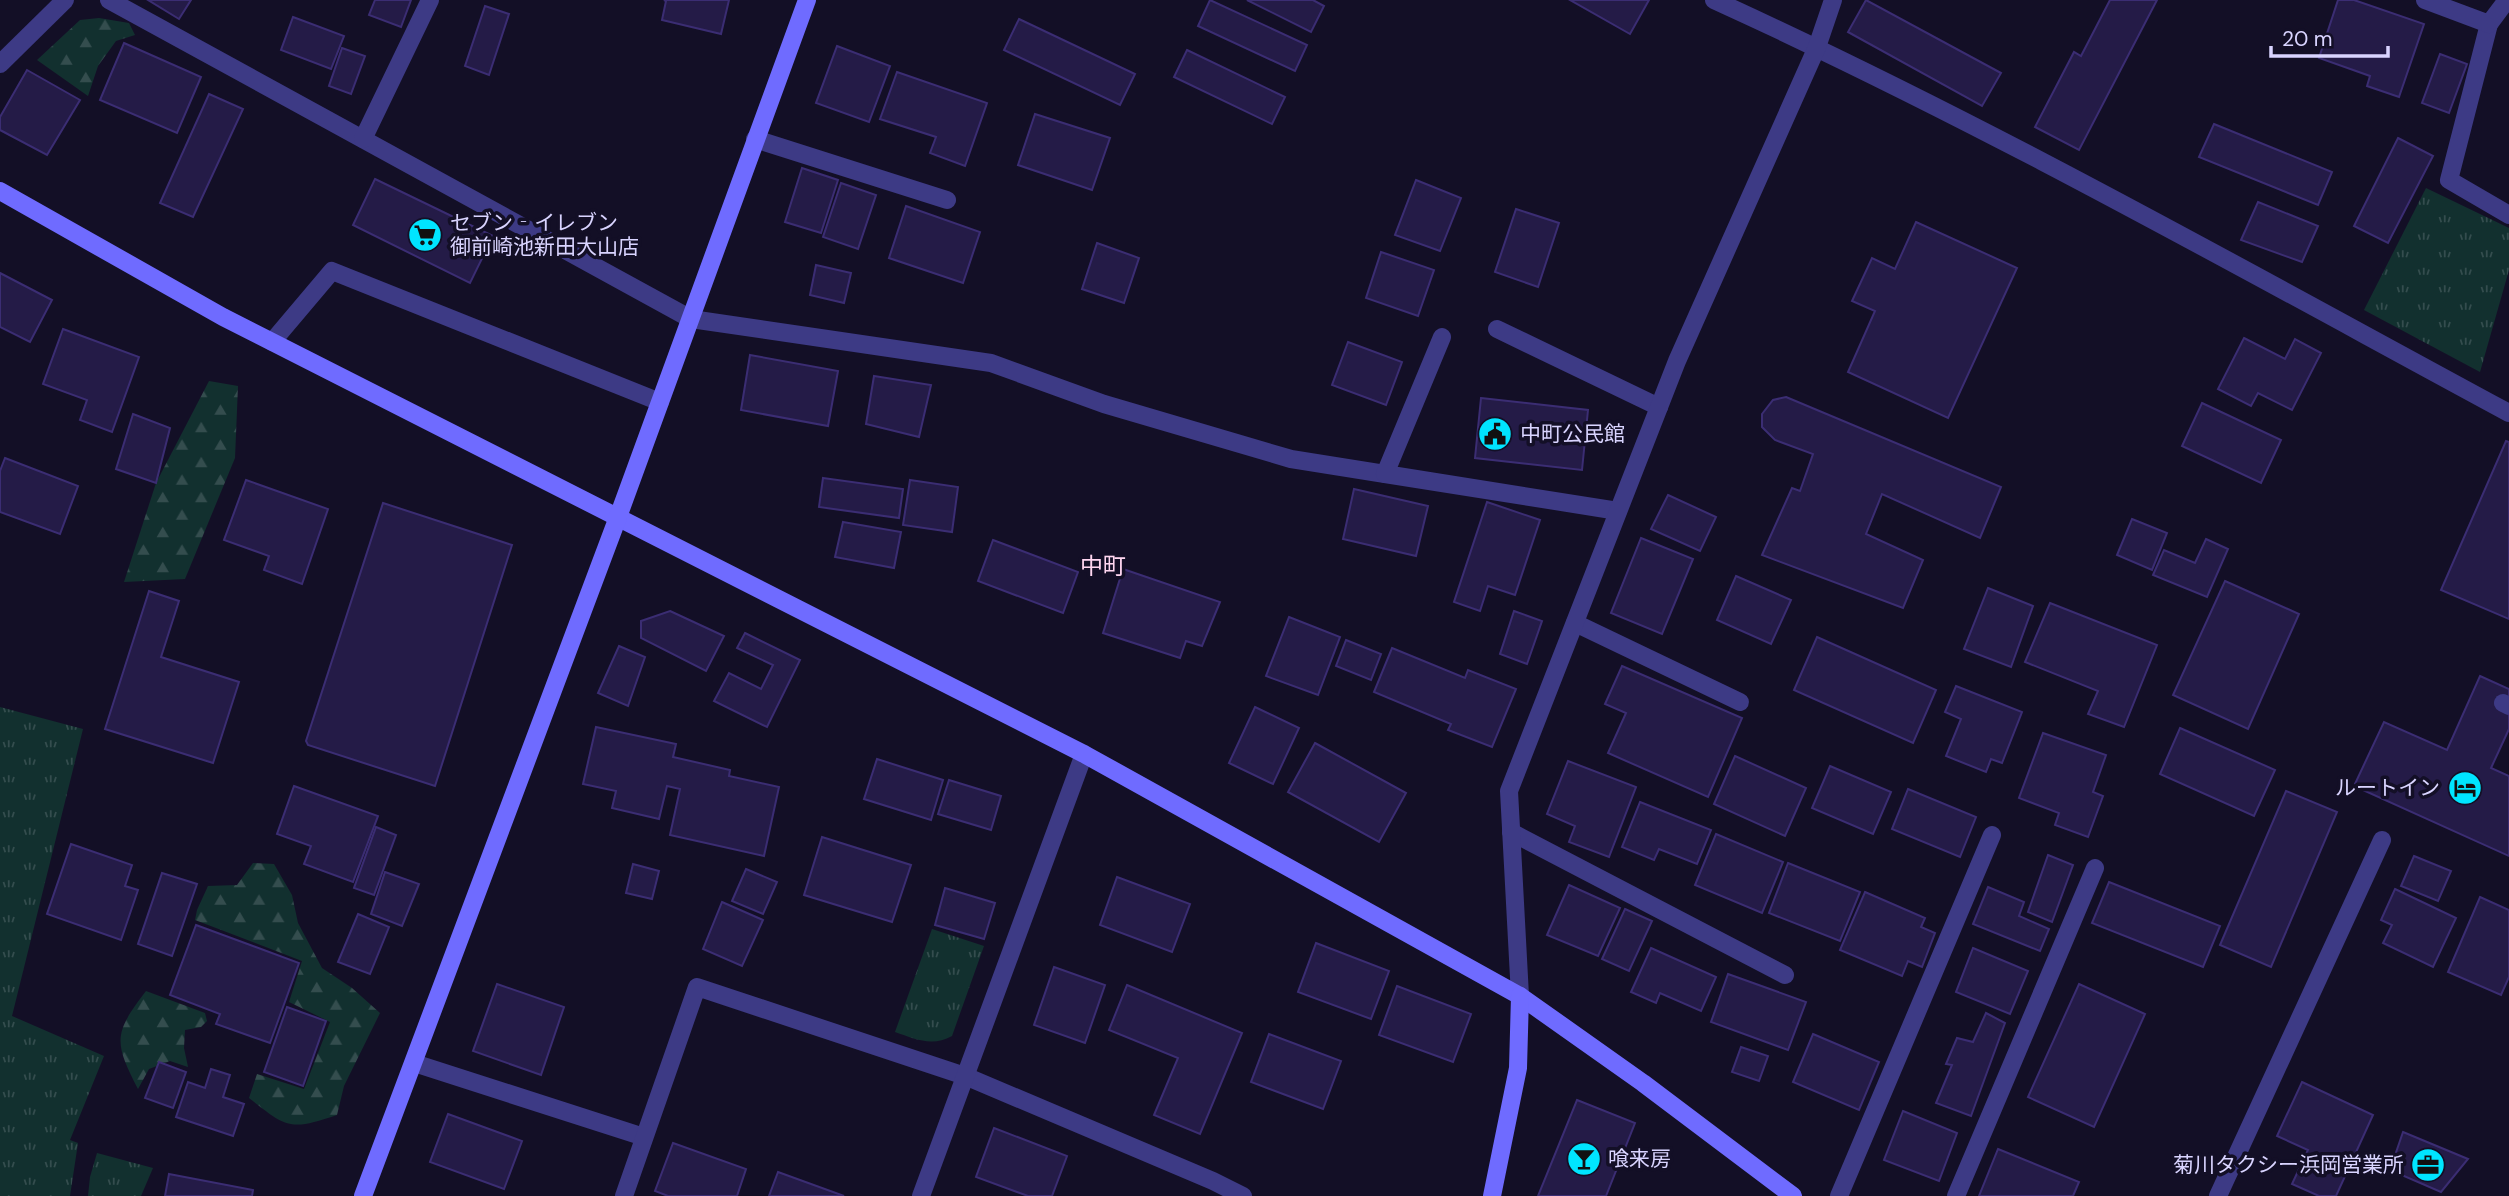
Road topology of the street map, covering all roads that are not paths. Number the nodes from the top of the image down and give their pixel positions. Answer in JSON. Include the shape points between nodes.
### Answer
{"nodes":[{"id":1,"x":65,"y":0,"type":"edge"},
{"id":2,"x":109,"y":0,"type":"edge"},
{"id":3,"x":430,"y":0,"type":"edge"},
{"id":4,"x":807,"y":0,"type":"edge"},
{"id":5,"x":1714,"y":0,"type":"edge"},
{"id":6,"x":1833,"y":0,"type":"edge"},
{"id":7,"x":2425,"y":0,"type":"edge"},
{"id":8,"x":2507,"y":0,"type":"edge"},
{"id":9,"x":2489,"y":24,"type":"junction"},
{"id":10,"x":1817,"y":47,"type":"junction"},
{"id":11,"x":0,"y":64,"type":"edge"},
{"id":12,"x":363,"y":139,"type":"junction"},
{"id":13,"x":755,"y":139,"type":"junction"},
{"id":14,"x":0,"y":191,"type":"edge"},
{"id":15,"x":947,"y":200,"type":"dead end"},
{"id":16,"x":2509,"y":215,"type":"edge"},
{"id":17,"x":691,"y":319,"type":"junction"},
{"id":18,"x":1497,"y":329,"type":"dead end"},
{"id":19,"x":1442,"y":337,"type":"dead end"},
{"id":20,"x":272,"y":342,"type":"junction"},
{"id":21,"x":660,"y":402,"type":"junction"},
{"id":22,"x":1659,"y":407,"type":"junction"},
{"id":23,"x":2509,"y":413,"type":"edge"},
{"id":24,"x":1384,"y":474,"type":"junction"},
{"id":25,"x":1618,"y":511,"type":"junction"},
{"id":26,"x":618,"y":517,"type":"junction"},
{"id":27,"x":1575,"y":622,"type":"junction"},
{"id":28,"x":1740,"y":702,"type":"dead end"},
{"id":29,"x":1084,"y":754,"type":"junction"},
{"id":30,"x":1511,"y":832,"type":"junction"},
{"id":31,"x":1992,"y":835,"type":"dead end"},
{"id":32,"x":2382,"y":839,"type":"dead end"},
{"id":33,"x":2095,"y":867,"type":"dead end"},
{"id":34,"x":1785,"y":975,"type":"dead end"},
{"id":35,"x":1520,"y":996,"type":"junction"},
{"id":36,"x":414,"y":1063,"type":"junction"},
{"id":37,"x":965,"y":1076,"type":"junction"},
{"id":38,"x":644,"y":1137,"type":"junction"},
{"id":39,"x":1211,"y":1188,"type":"edge"},
{"id":40,"x":363,"y":1196,"type":"edge"},
{"id":41,"x":624,"y":1196,"type":"edge"},
{"id":42,"x":921,"y":1196,"type":"edge"},
{"id":43,"x":1243,"y":1196,"type":"edge"},
{"id":44,"x":1492,"y":1196,"type":"edge"},
{"id":45,"x":1793,"y":1196,"type":"edge"},
{"id":46,"x":1839,"y":1196,"type":"edge"},
{"id":47,"x":1956,"y":1196,"type":"edge"},
{"id":48,"x":2218,"y":1196,"type":"edge"}],
"edges":[{"from":1,"to":11,"type":"street"},
{"from":2,"to":12,"type":"street"},
{"from":3,"to":12,"type":"street"},
{"from":4,"to":13,"type":"street"},
{"from":5,"to":10,"type":"street"},
{"from":6,"to":10,"type":"street"},
{"from":7,"to":9,"type":"street"},
{"from":8,"to":9,"type":"street"},
{"from":9,"to":16,"type":"street","via":[[2449,180]]},
{"from":10,"to":22,"type":"street"},
{"from":10,"to":23,"type":"street","via":[[2070,175]]},
{"from":12,"to":17,"type":"street"},
{"from":13,"to":15,"type":"street"},
{"from":13,"to":17,"type":"street"},
{"from":14,"to":20,"type":"street"},
{"from":17,"to":21,"type":"street"},
{"from":17,"to":24,"type":"street","via":[[991,363],[1104,404],[1291,459]]},
{"from":18,"to":22,"type":"street"},
{"from":19,"to":24,"type":"street"},
{"from":20,"to":21,"type":"street","via":[[332,271]]},
{"from":20,"to":26,"type":"street"},
{"from":21,"to":26,"type":"street"},
{"from":22,"to":25,"type":"street"},
{"from":24,"to":25,"type":"street"},
{"from":25,"to":27,"type":"street"},
{"from":26,"to":29,"type":"street"},
{"from":26,"to":36,"type":"street"},
{"from":27,"to":28,"type":"street"},
{"from":27,"to":30,"type":"street","via":[[1510,791]]},
{"from":29,"to":35,"type":"street"},
{"from":29,"to":37,"type":"street"},
{"from":30,"to":34,"type":"street"},
{"from":30,"to":35,"type":"street"},
{"from":31,"to":46,"type":"street"},
{"from":32,"to":48,"type":"street"},
{"from":33,"to":47,"type":"street"},
{"from":35,"to":44,"type":"street","via":[[1518,1068]]},
{"from":35,"to":45,"type":"street"},
{"from":36,"to":38,"type":"street"},
{"from":36,"to":40,"type":"street"},
{"from":37,"to":38,"type":"street","via":[[697,986]]},
{"from":37,"to":39,"type":"street"},
{"from":37,"to":42,"type":"street"},
{"from":38,"to":41,"type":"street"},
{"from":39,"to":43,"type":"street"}]}
